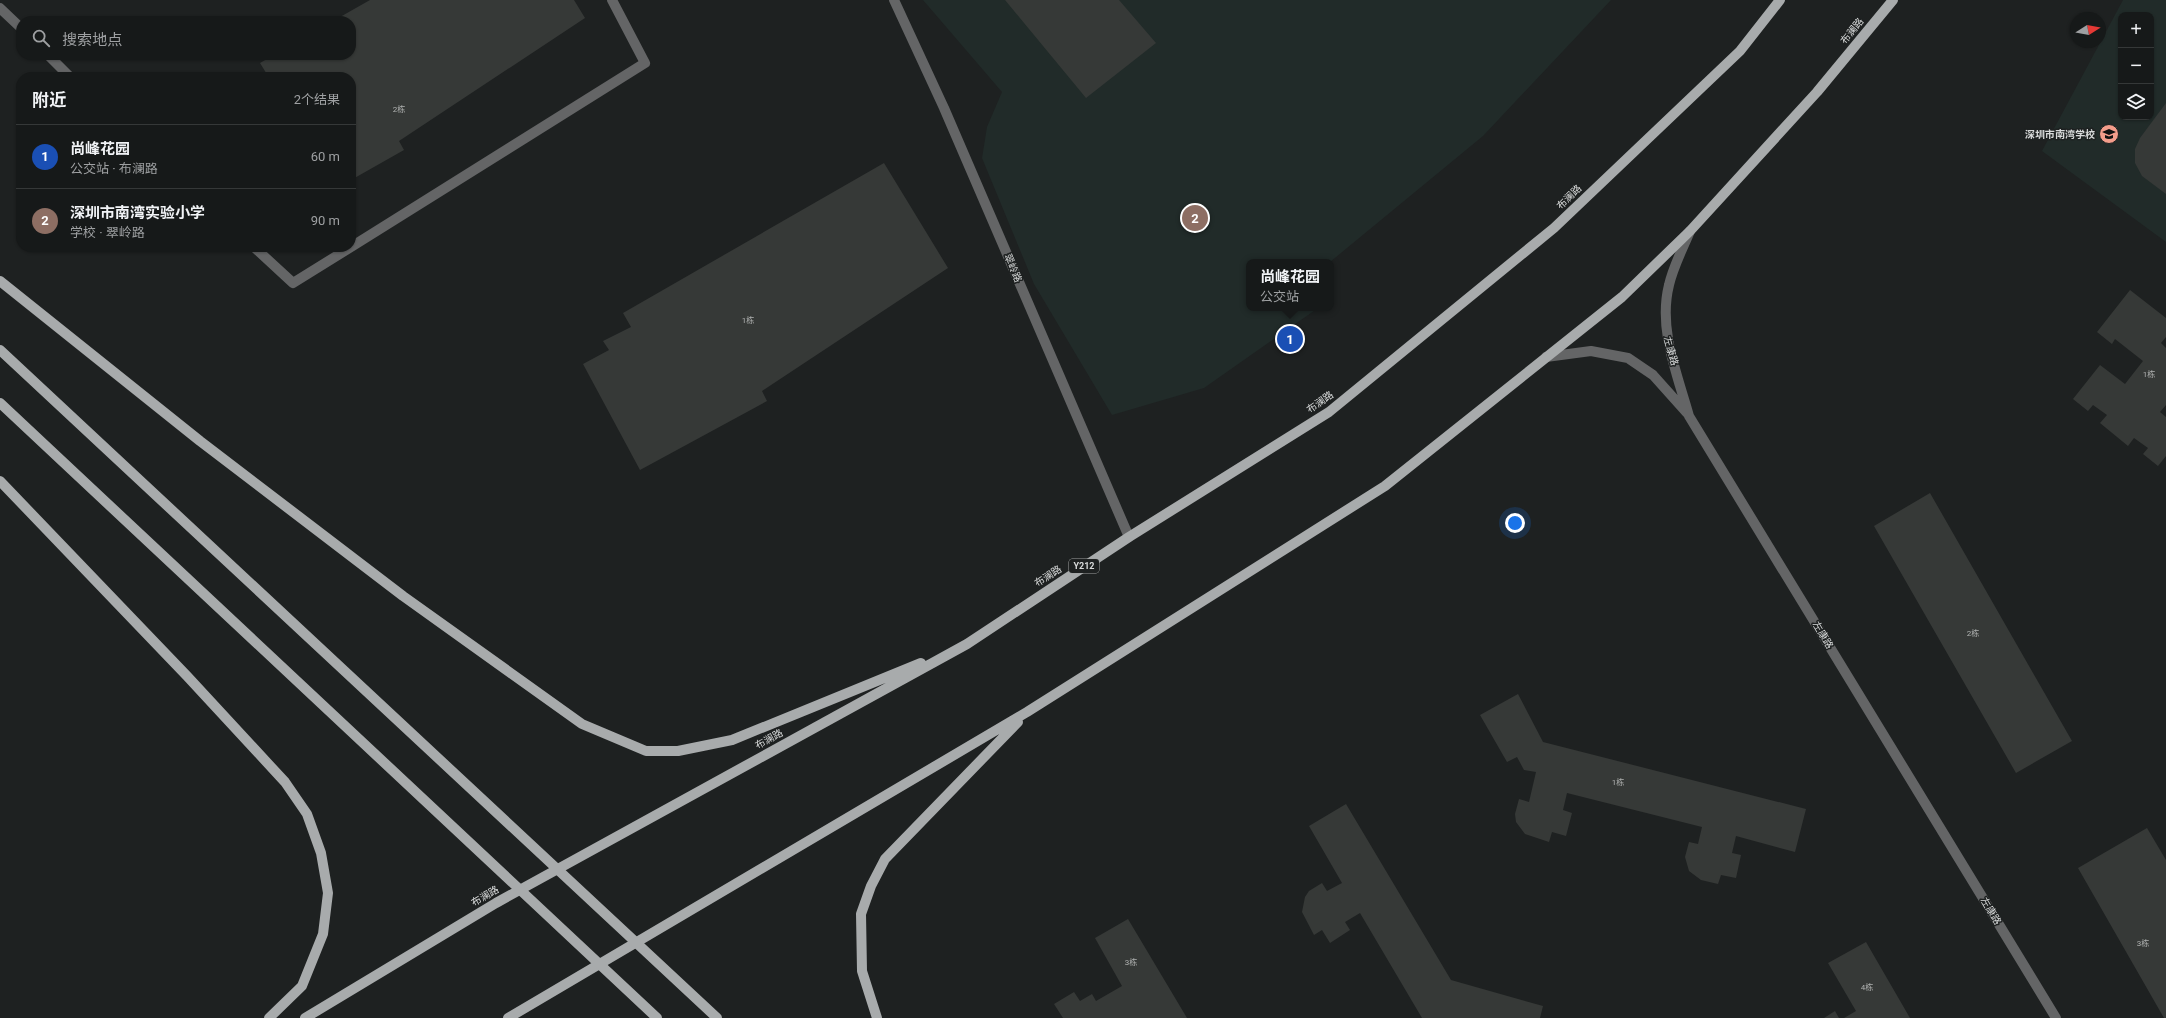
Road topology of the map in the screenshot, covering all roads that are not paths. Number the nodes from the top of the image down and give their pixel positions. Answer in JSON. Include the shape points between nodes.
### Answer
{"nodes":[{"id":1,"x":612,"y":0,"type":"edge"},
{"id":2,"x":894,"y":0,"type":"edge"},
{"id":3,"x":1780,"y":0,"type":"edge"},
{"id":4,"x":1893,"y":0,"type":"edge"},
{"id":5,"x":0,"y":8,"type":"edge"},
{"id":6,"x":16,"y":23,"type":"edge"},
{"id":7,"x":53,"y":60,"type":"edge"},
{"id":8,"x":65,"y":72,"type":"edge"},
{"id":9,"x":1690,"y":231,"type":"junction"},
{"id":10,"x":356,"y":244,"type":"edge"},
{"id":11,"x":260,"y":252,"type":"edge"},
{"id":12,"x":343,"y":252,"type":"edge"},
{"id":13,"x":0,"y":281,"type":"edge"},
{"id":14,"x":0,"y":350,"type":"edge"},
{"id":15,"x":1546,"y":357,"type":"junction"},
{"id":16,"x":0,"y":403,"type":"edge"},
{"id":17,"x":1689,"y":416,"type":"junction"},
{"id":18,"x":0,"y":481,"type":"edge"},
{"id":19,"x":1129,"y":537,"type":"junction"},
{"id":20,"x":967,"y":644,"type":"junction"},
{"id":21,"x":1028,"y":712,"type":"junction"},
{"id":22,"x":269,"y":1018,"type":"edge"},
{"id":23,"x":305,"y":1018,"type":"edge"},
{"id":24,"x":508,"y":1018,"type":"edge"},
{"id":25,"x":657,"y":1018,"type":"edge"},
{"id":26,"x":717,"y":1018,"type":"edge"},
{"id":27,"x":877,"y":1018,"type":"edge"},
{"id":28,"x":2056,"y":1018,"type":"edge"}],
"edges":[{"from":1,"to":10,"type":"street","via":[[645,63]]},
{"from":2,"to":19,"type":"street","name":"翠岭路","via":[[944,108]]},
{"from":3,"to":19,"type":"main road","name":"布澜路","number":"Y212","via":[[1740,51],[1542,238],[1329,412]]},
{"from":4,"to":9,"type":"main road","name":"布澜路","via":[[1817,92]]},
{"from":5,"to":6,"type":"street"},
{"from":7,"to":8,"type":"street"},
{"from":9,"to":15,"type":"main road","name":"布澜路","via":[[1622,297]]},
{"from":9,"to":17,"type":"street","name":"左康路","via":[[1669,284],[1664,308],[1666,332]]},
{"from":11,"to":12,"type":"street","via":[[294,283]]},
{"from":13,"to":20,"type":"main road","via":[[200,441],[403,596],[582,724],[646,751],[678,751],[732,740]]},
{"from":14,"to":26,"type":"main road","bridge":true},
{"from":15,"to":17,"type":"street","via":[[1591,351],[1628,358],[1653,375]]},
{"from":15,"to":21,"type":"main road","name":"布澜路","via":[[1385,486]]},
{"from":16,"to":25,"type":"main road","bridge":true},
{"from":17,"to":28,"type":"street","name":"左康路"},
{"from":18,"to":22,"type":"main road","via":[[285,782],[306,814],[321,853],[328,893],[323,934],[302,986]]},
{"from":19,"to":20,"type":"main road","name":"布澜路","number":"Y212"},
{"from":20,"to":23,"type":"main road","name":"布澜路","number":"Y212","via":[[496,903]]},
{"from":21,"to":24,"type":"main road","name":"布澜路"},
{"from":21,"to":27,"type":"main road","via":[[885,859],[861,914],[862,971]]}]}
